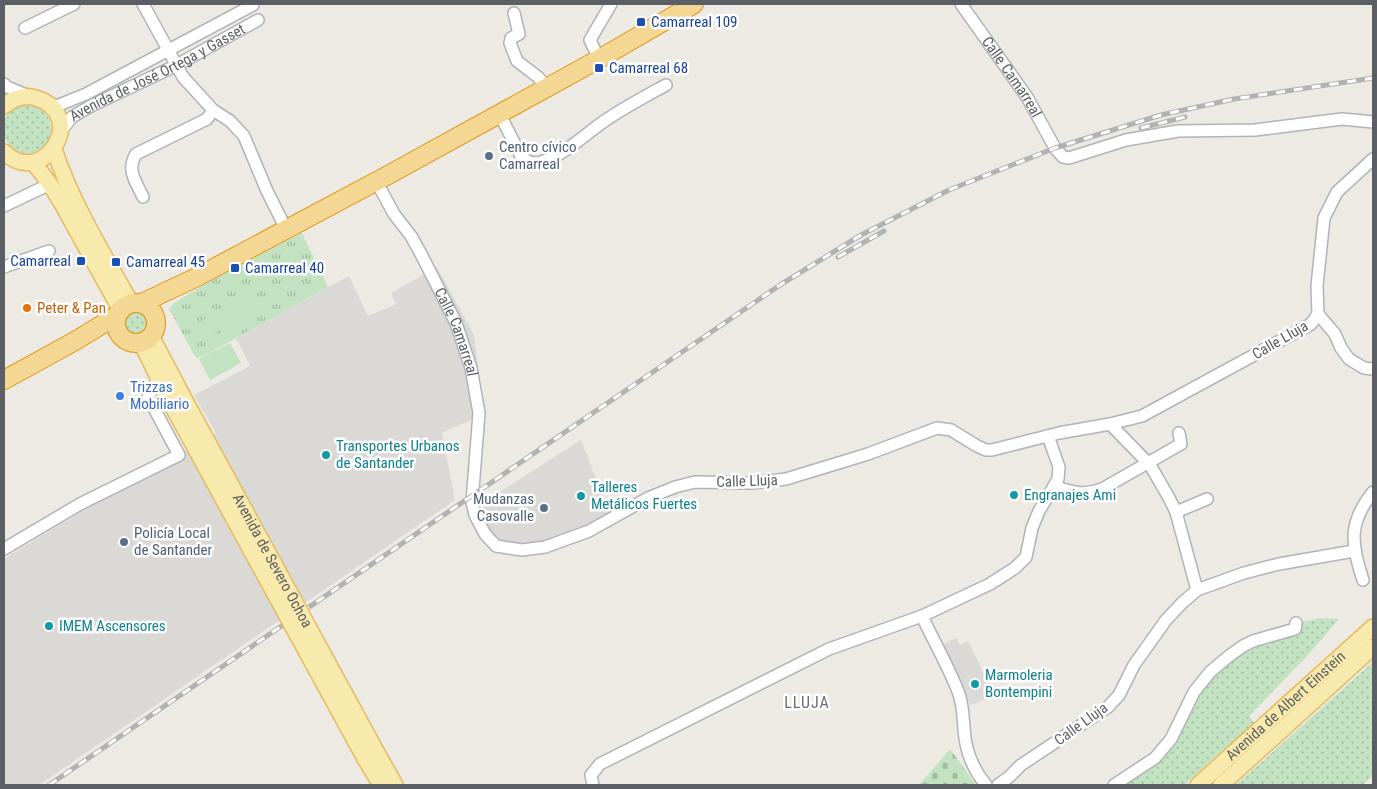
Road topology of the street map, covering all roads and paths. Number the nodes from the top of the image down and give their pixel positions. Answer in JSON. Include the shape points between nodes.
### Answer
{"nodes":[{"id":1,"x":74,"y":4,"type":"edge"},
{"id":2,"x":143,"y":4,"type":"edge"},
{"id":3,"x":611,"y":4,"type":"edge"},
{"id":4,"x":694,"y":4,"type":"edge"},
{"id":5,"x":961,"y":4,"type":"edge"},
{"id":6,"x":252,"y":5,"type":"edge"},
{"id":7,"x":514,"y":13,"type":"dead end"},
{"id":8,"x":258,"y":20,"type":"dead end"},
{"id":9,"x":25,"y":28,"type":"dead end"},
{"id":10,"x":168,"y":52,"type":"junction"},
{"id":11,"x":599,"y":59,"type":"junction"},
{"id":12,"x":175,"y":66,"type":"junction"},
{"id":13,"x":4,"y":84,"type":"edge"},
{"id":14,"x":666,"y":85,"type":"dead end"},
{"id":15,"x":546,"y":87,"type":"junction"},
{"id":16,"x":30,"y":96,"type":"junction"},
{"id":17,"x":4,"y":106,"type":"edge"},
{"id":18,"x":54,"y":107,"type":"junction"},
{"id":19,"x":213,"y":110,"type":"junction"},
{"id":20,"x":499,"y":113,"type":"junction"},
{"id":21,"x":1373,"y":122,"type":"edge"},
{"id":22,"x":61,"y":131,"type":"junction"},
{"id":23,"x":54,"y":149,"type":"junction"},
{"id":24,"x":4,"y":154,"type":"edge"},
{"id":25,"x":1373,"y":159,"type":"edge"},
{"id":26,"x":33,"y":162,"type":"junction"},
{"id":27,"x":376,"y":181,"type":"junction"},
{"id":28,"x":50,"y":184,"type":"junction"},
{"id":29,"x":143,"y":197,"type":"dead end"},
{"id":30,"x":4,"y":206,"type":"edge"},
{"id":31,"x":286,"y":229,"type":"junction"},
{"id":32,"x":49,"y":251,"type":"dead end"},
{"id":33,"x":4,"y":268,"type":"edge"},
{"id":34,"x":174,"y":289,"type":"junction"},
{"id":35,"x":127,"y":308,"type":"junction"},
{"id":36,"x":1318,"y":314,"type":"junction"},
{"id":37,"x":155,"y":318,"type":"junction"},
{"id":38,"x":83,"y":336,"type":"junction"},
{"id":39,"x":120,"y":336,"type":"junction"},
{"id":40,"x":146,"y":339,"type":"junction"},
{"id":41,"x":1373,"y":369,"type":"edge"},
{"id":42,"x":158,"y":379,"type":"junction"},
{"id":43,"x":4,"y":380,"type":"edge"},
{"id":44,"x":175,"y":396,"type":"junction"},
{"id":45,"x":1110,"y":424,"type":"junction"},
{"id":46,"x":1179,"y":433,"type":"dead end"},
{"id":47,"x":1048,"y":436,"type":"junction"},
{"id":48,"x":1147,"y":462,"type":"junction"},
{"id":49,"x":1054,"y":486,"type":"junction"},
{"id":50,"x":1373,"y":492,"type":"edge"},
{"id":51,"x":1207,"y":499,"type":"dead end"},
{"id":52,"x":472,"y":502,"type":"joint"},
{"id":53,"x":1176,"y":512,"type":"junction"},
{"id":54,"x":4,"y":549,"type":"edge"},
{"id":55,"x":1354,"y":551,"type":"junction"},
{"id":56,"x":1363,"y":580,"type":"dead end"},
{"id":57,"x":1197,"y":590,"type":"junction"},
{"id":58,"x":922,"y":616,"type":"junction"},
{"id":59,"x":1296,"y":624,"type":"dead end"},
{"id":60,"x":1373,"y":628,"type":"edge"},
{"id":61,"x":1373,"y":647,"type":"edge"},
{"id":62,"x":370,"y":754,"type":"junction"},
{"id":63,"x":1013,"y":781,"type":"edge"},
{"id":64,"x":381,"y":785,"type":"edge"},
{"id":65,"x":396,"y":785,"type":"edge"},
{"id":66,"x":593,"y":785,"type":"edge"},
{"id":67,"x":986,"y":785,"type":"edge"},
{"id":68,"x":998,"y":785,"type":"edge"},
{"id":69,"x":1114,"y":785,"type":"edge"},
{"id":70,"x":1198,"y":785,"type":"edge"},
{"id":71,"x":1221,"y":785,"type":"edge"}],
"edges":[{"from":1,"to":9,"type":"street"},
{"from":2,"to":10,"type":"street"},
{"from":3,"to":11,"type":"street","via":[[590,40]]},
{"from":4,"to":11,"type":"highway"},
{"from":5,"to":21,"type":"street","name":"Calle Camarreal","via":[[1027,97],[1063,158],[1126,140],[1178,131],[1255,130],[1342,119]]},
{"from":6,"to":10,"type":"street","name":"Avenida de José Ortega y Gasset"},
{"from":7,"to":15,"type":"street","via":[[518,34],[511,38],[510,43],[517,61]]},
{"from":8,"to":12,"type":"street","name":"Avenida de José Ortega y Gasset"},
{"from":10,"to":12,"type":"street"},
{"from":10,"to":18,"type":"street","name":"Avenida de José Ortega y Gasset"},
{"from":11,"to":15,"type":"highway"},
{"from":12,"to":19,"type":"street"},
{"from":12,"to":22,"type":"street","name":"Avenida de José Ortega y Gasset","via":[[91,106],[72,117]]},
{"from":13,"to":16,"type":"street"},
{"from":14,"to":20,"type":"street","via":[[542,162],[526,161],[521,156]]},
{"from":15,"to":20,"type":"highway"},
{"from":16,"to":17,"type":"main road","via":[[20,97]]},
{"from":16,"to":18,"type":"main road"},
{"from":18,"to":22,"type":"main road"},
{"from":19,"to":29,"type":"street","via":[[207,119],[136,154],[131,161],[131,169]]},
{"from":19,"to":31,"type":"street","via":[[244,136]]},
{"from":20,"to":27,"type":"highway"},
{"from":22,"to":23,"type":"main road"},
{"from":23,"to":26,"type":"main road"},
{"from":23,"to":35,"type":"main road","via":[[62,174]]},
{"from":24,"to":26,"type":"main road","via":[[18,161]]},
{"from":25,"to":36,"type":"street","name":"Calle Lluja","via":[[1337,192],[1324,218]]},
{"from":26,"to":28,"type":"main road"},
{"from":27,"to":31,"type":"highway"},
{"from":27,"to":52,"type":"street","name":"Calle Camarreal","via":[[421,254],[456,323],[472,368],[479,413]]},
{"from":28,"to":30,"type":"street"},
{"from":28,"to":35,"type":"main road"},
{"from":31,"to":34,"type":"highway"},
{"from":32,"to":33,"type":"street"},
{"from":34,"to":35,"type":"highway"},
{"from":34,"to":37,"type":"highway"},
{"from":35,"to":37,"type":"highway","via":[[150,309]]},
{"from":35,"to":38,"type":"highway"},
{"from":35,"to":39,"type":"highway","via":[[117,329]]},
{"from":36,"to":41,"type":"street","via":[[1335,334],[1349,359],[1364,368]]},
{"from":36,"to":45,"type":"street","name":"Calle Lluja","via":[[1311,324],[1156,409]]},
{"from":37,"to":40,"type":"highway","via":[[156,327]]},
{"from":38,"to":39,"type":"highway"},
{"from":38,"to":43,"type":"highway"},
{"from":39,"to":40,"type":"highway","via":[[133,343]]},
{"from":40,"to":42,"type":"main road","name":"Avenida de Severo Ochoa"},
{"from":40,"to":44,"type":"main road","name":"Avenida de Severo Ochoa"},
{"from":42,"to":44,"type":"main road","name":"Avenida de Severo Ochoa"},
{"from":42,"to":54,"type":"street","via":[[148,397],[179,455],[80,504]]},
{"from":44,"to":62,"type":"main road","name":"Avenida de Severo Ochoa","bridge":true},
{"from":45,"to":47,"type":"street","name":"Calle Lluja"},
{"from":45,"to":48,"type":"street"},
{"from":46,"to":48,"type":"street","via":[[1181,444]]},
{"from":47,"to":49,"type":"street","via":[[1059,467]]},
{"from":47,"to":52,"type":"street","name":"Calle Lluja","via":[[986,450],[951,430],[937,428],[868,454],[786,479],[752,483],[695,482],[675,487],[648,498],[589,531],[533,550],[496,546],[485,534]]},
{"from":48,"to":49,"type":"street","via":[[1093,492],[1081,494]]},
{"from":48,"to":53,"type":"street"},
{"from":49,"to":58,"type":"street","via":[[1032,528],[1026,557],[1015,568],[990,584]]},
{"from":50,"to":55,"type":"street","via":[[1357,517]]},
{"from":51,"to":53,"type":"street"},
{"from":53,"to":57,"type":"street"},
{"from":55,"to":56,"type":"street"},
{"from":55,"to":57,"type":"street","name":"Calle Lluja","via":[[1279,564]]},
{"from":57,"to":63,"type":"street","name":"Calle Lluja","via":[[1166,620],[1108,707],[1021,766]]},
{"from":58,"to":66,"type":"street","via":[[829,649],[600,764],[591,775]]},
{"from":58,"to":67,"type":"street","via":[[959,693],[971,762]]},
{"from":59,"to":69,"type":"street","via":[[1295,629],[1243,646],[1210,672],[1194,692],[1171,739],[1154,758]]},
{"from":60,"to":70,"type":"main road","name":"Avenida de Albert Einstein"},
{"from":61,"to":71,"type":"main road","name":"Avenida de Albert Einstein"},
{"from":62,"to":64,"type":"main road","name":"Avenida de Severo Ochoa"},
{"from":62,"to":65,"type":"main road","name":"Avenida de Severo Ochoa"},
{"from":63,"to":68,"type":"street","name":"Calle Lluja"}]}
